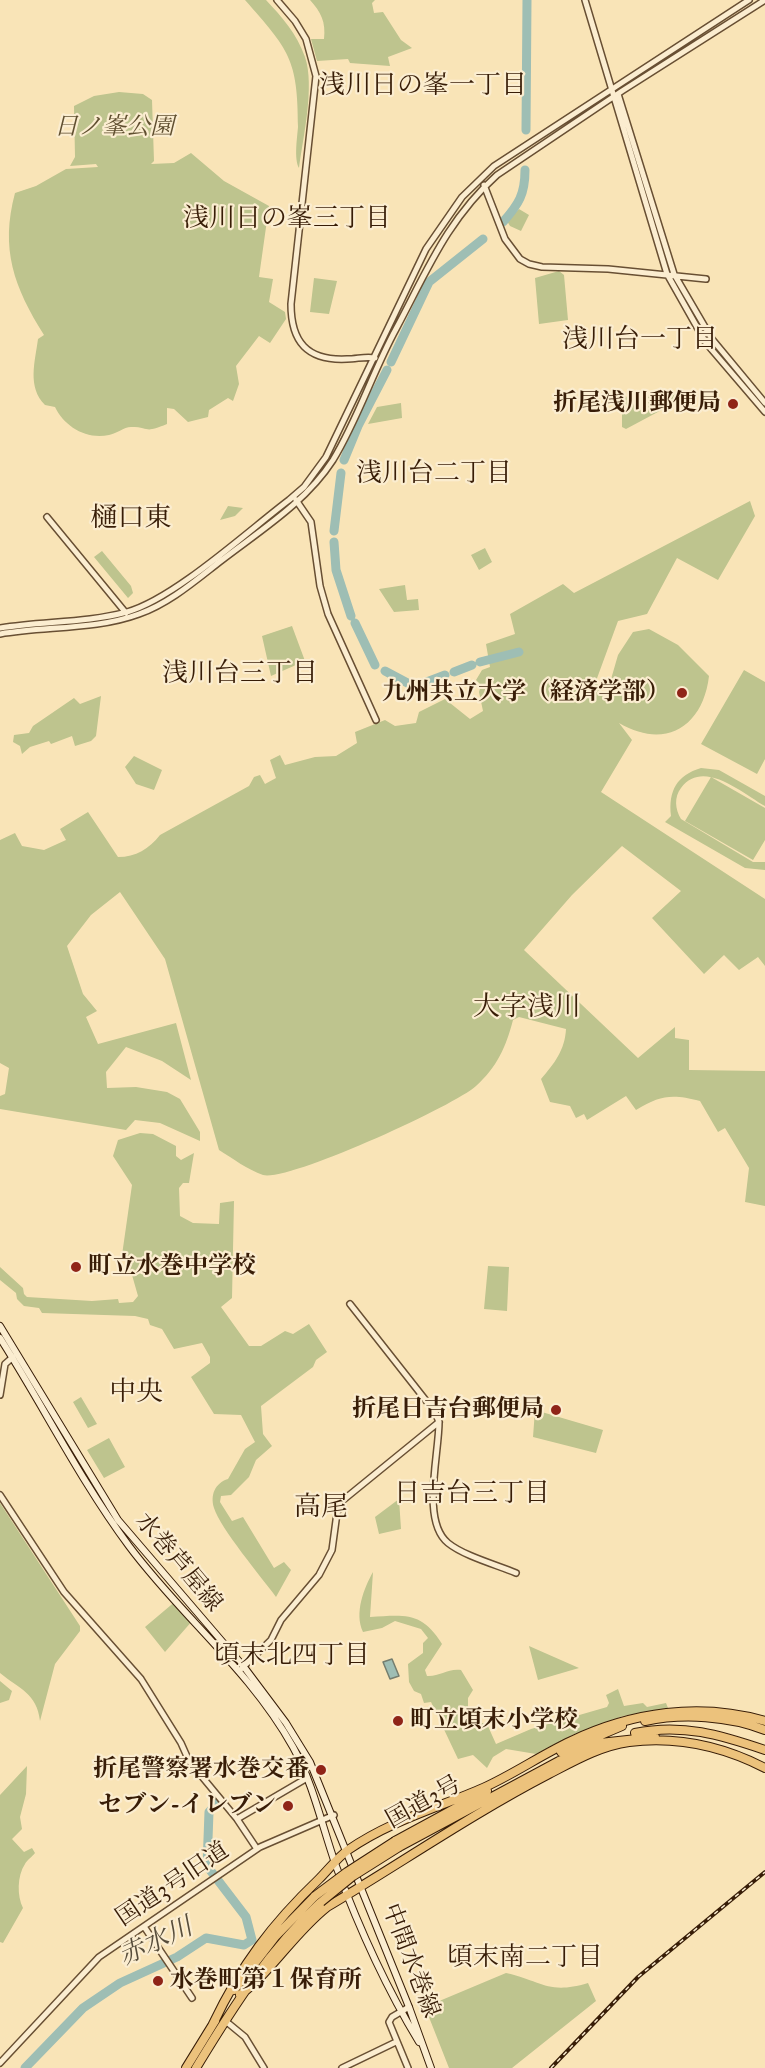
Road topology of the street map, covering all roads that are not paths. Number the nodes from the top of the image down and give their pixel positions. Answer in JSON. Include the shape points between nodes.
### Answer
{"nodes":[{"id":1,"x":277,"y":0,"type":"edge"},
{"id":2,"x":585,"y":0,"type":"edge"},
{"id":3,"x":749,"y":0,"type":"edge"},
{"id":4,"x":765,"y":0,"type":"edge"},
{"id":5,"x":613,"y":88,"type":"junction"},
{"id":6,"x":615,"y":96,"type":"junction"},
{"id":7,"x":481,"y":178,"type":"junction"},
{"id":8,"x":484,"y":187,"type":"junction"},
{"id":9,"x":670,"y":274,"type":"junction"},
{"id":10,"x":706,"y":279,"type":"dead end"},
{"id":11,"x":373,"y":357,"type":"junction"},
{"id":12,"x":380,"y":360,"type":"junction"},
{"id":13,"x":765,"y":403,"type":"edge"},
{"id":14,"x":765,"y":412,"type":"edge"},
{"id":15,"x":295,"y":499,"type":"junction"},
{"id":16,"x":47,"y":517,"type":"dead end"},
{"id":17,"x":127,"y":615,"type":"junction"},
{"id":18,"x":0,"y":628,"type":"edge"},
{"id":19,"x":0,"y":634,"type":"edge"},
{"id":20,"x":376,"y":720,"type":"dead end"},
{"id":21,"x":350,"y":1304,"type":"dead end"},
{"id":22,"x":0,"y":1326,"type":"edge"},
{"id":23,"x":0,"y":1338,"type":"edge"},
{"id":24,"x":15,"y":1357,"type":"junction"},
{"id":25,"x":0,"y":1395,"type":"edge"},
{"id":26,"x":440,"y":1422,"type":"junction"},
{"id":27,"x":0,"y":1495,"type":"edge"},
{"id":28,"x":516,"y":1573,"type":"dead end"},
{"id":29,"x":241,"y":1669,"type":"junction"},
{"id":30,"x":765,"y":1721,"type":"edge"},
{"id":31,"x":765,"y":1730,"type":"edge"},
{"id":32,"x":657,"y":1737,"type":"junction"},
{"id":33,"x":629,"y":1742,"type":"junction"},
{"id":34,"x":600,"y":1743,"type":"junction"},
{"id":35,"x":765,"y":1750,"type":"edge"},
{"id":36,"x":765,"y":1767,"type":"edge"},
{"id":37,"x":518,"y":1772,"type":"junction"},
{"id":38,"x":307,"y":1778,"type":"junction"},
{"id":39,"x":334,"y":1815,"type":"junction"},
{"id":40,"x":237,"y":1820,"type":"junction"},
{"id":41,"x":322,"y":1820,"type":"junction"},
{"id":42,"x":397,"y":1844,"type":"junction"},
{"id":43,"x":257,"y":1849,"type":"junction"},
{"id":44,"x":346,"y":1851,"type":"junction"},
{"id":45,"x":336,"y":1864,"type":"junction"},
{"id":46,"x":361,"y":1886,"type":"junction"},
{"id":47,"x":347,"y":1895,"type":"junction"},
{"id":48,"x":145,"y":1928,"type":"junction"},
{"id":49,"x":240,"y":1995,"type":"junction"},
{"id":50,"x":192,"y":1998,"type":"dead end"},
{"id":51,"x":409,"y":2007,"type":"junction"},
{"id":52,"x":400,"y":2012,"type":"junction"},
{"id":53,"x":228,"y":2023,"type":"dead end"},
{"id":54,"x":213,"y":2024,"type":"junction"},
{"id":55,"x":396,"y":2042,"type":"junction"},
{"id":56,"x":424,"y":2050,"type":"junction"},
{"id":57,"x":0,"y":2063,"type":"edge"},
{"id":58,"x":186,"y":2068,"type":"edge"},
{"id":59,"x":196,"y":2068,"type":"edge"},
{"id":60,"x":264,"y":2068,"type":"edge"},
{"id":61,"x":342,"y":2068,"type":"edge"},
{"id":62,"x":408,"y":2068,"type":"edge"},
{"id":63,"x":431,"y":2068,"type":"edge"}],
"edges":[{"from":1,"to":11,"type":"street","via":[[306,39],[315,76],[291,304],[294,333],[300,343],[320,357]]},
{"from":2,"to":5,"type":"street"},
{"from":3,"to":5,"type":"street"},
{"from":4,"to":6,"type":"street"},
{"from":5,"to":6,"type":"street"},
{"from":5,"to":7,"type":"street"},
{"from":6,"to":8,"type":"street"},
{"from":6,"to":9,"type":"street"},
{"from":7,"to":8,"type":"street"},
{"from":7,"to":11,"type":"street","via":[[462,196],[435,234]]},
{"from":8,"to":9,"type":"street","via":[[505,239],[520,259],[530,264]]},
{"from":8,"to":12,"type":"street","via":[[438,247]]},
{"from":9,"to":10,"type":"street"},
{"from":9,"to":13,"type":"street","via":[[712,339]]},
{"from":9,"to":14,"type":"street","via":[[706,343]]},
{"from":11,"to":12,"type":"street"},
{"from":11,"to":15,"type":"street","via":[[326,457]]},
{"from":12,"to":15,"type":"street","via":[[333,460]]},
{"from":15,"to":17,"type":"street","via":[[179,593],[152,609]]},
{"from":15,"to":20,"type":"street","via":[[313,528],[315,563],[328,614]]},
{"from":16,"to":17,"type":"street"},
{"from":17,"to":18,"type":"street"},
{"from":17,"to":19,"type":"street"},
{"from":21,"to":26,"type":"street"},
{"from":22,"to":24,"type":"main road","name":"水巻芦屋線"},
{"from":23,"to":24,"type":"main road","name":"水巻芦屋線"},
{"from":24,"to":25,"type":"street","via":[[5,1364]]},
{"from":24,"to":29,"type":"main road","name":"水巻芦屋線","via":[[86,1483],[130,1547]]},
{"from":26,"to":28,"type":"street","via":[[433,1508],[436,1528],[454,1547]]},
{"from":26,"to":29,"type":"street","via":[[342,1501],[332,1550],[319,1575],[281,1620],[271,1640]]},
{"from":27,"to":40,"type":"street","via":[[64,1592],[141,1679],[189,1761]]},
{"from":29,"to":38,"type":"main road","name":"水巻芦屋線","via":[[294,1749]]},
{"from":29,"to":39,"type":"main road","name":"水巻芦屋線","via":[[286,1723],[310,1762]]},
{"from":30,"to":37,"type":"highway","via":[[711,1712],[667,1712],[620,1721],[568,1742]]},
{"from":31,"to":37,"type":"highway","name":"国道3号","via":[[710,1718],[650,1720],[598,1735]]},
{"from":32,"to":33,"type":"highway"},
{"from":32,"to":34,"type":"highway","name":"国道3号"},
{"from":32,"to":35,"type":"highway","via":[[675,1731]]},
{"from":32,"to":36,"type":"highway","name":"国道3号","via":[[718,1744]]},
{"from":33,"to":36,"type":"highway","via":[[702,1744]]},
{"from":33,"to":46,"type":"highway","via":[[584,1756],[506,1796]]},
{"from":34,"to":35,"type":"highway","via":[[636,1732],[680,1728],[711,1732]]},
{"from":34,"to":42,"type":"highway","name":"国道3号"},
{"from":37,"to":42,"type":"highway","name":"国道3号"},
{"from":37,"to":44,"type":"highway","via":[[396,1821]]},
{"from":38,"to":40,"type":"street"},
{"from":38,"to":41,"type":"main road","name":"水巻芦屋線"},
{"from":39,"to":41,"type":"street","name":"国道3号旧道"},
{"from":39,"to":44,"type":"main road","name":"水巻芦屋線"},
{"from":40,"to":43,"type":"street"},
{"from":41,"to":43,"type":"street","name":"国道3号旧道"},
{"from":41,"to":45,"type":"main road","name":"水巻芦屋線"},
{"from":42,"to":49,"type":"highway","name":"国道3号","bridge":true,"via":[[321,1902],[268,1956]]},
{"from":42,"to":54,"type":"highway","name":"国道3号","bridge":true,"via":[[347,1872],[315,1896],[262,1952]]},
{"from":43,"to":48,"type":"street","name":"国道3号旧道"},
{"from":44,"to":45,"type":"highway"},
{"from":44,"to":46,"type":"main road","name":"水巻芦屋線"},
{"from":45,"to":47,"type":"main road","name":"水巻芦屋線"},
{"from":45,"to":54,"type":"highway","via":[[267,1934],[234,1981]]},
{"from":46,"to":47,"type":"highway"},
{"from":46,"to":51,"type":"main road","name":"中間水巻線"},
{"from":47,"to":49,"type":"highway","via":[[312,1919]]},
{"from":47,"to":52,"type":"main road","name":"中間水巻線"},
{"from":48,"to":50,"type":"street"},
{"from":48,"to":57,"type":"street","name":"国道3号旧道","via":[[85,1970]]},
{"from":49,"to":59,"type":"highway","name":"国道3号"},
{"from":51,"to":52,"type":"street"},
{"from":51,"to":56,"type":"main road","name":"中間水巻線"},
{"from":52,"to":55,"type":"street","via":[[389,2022]]},
{"from":52,"to":56,"type":"main road","name":"中間水巻線"},
{"from":53,"to":60,"type":"street","via":[[245,2037]]},
{"from":54,"to":58,"type":"highway","name":"国道3号"},
{"from":55,"to":61,"type":"street"},
{"from":55,"to":62,"type":"street"},
{"from":56,"to":63,"type":"main road","name":"中間水巻線"}]}
